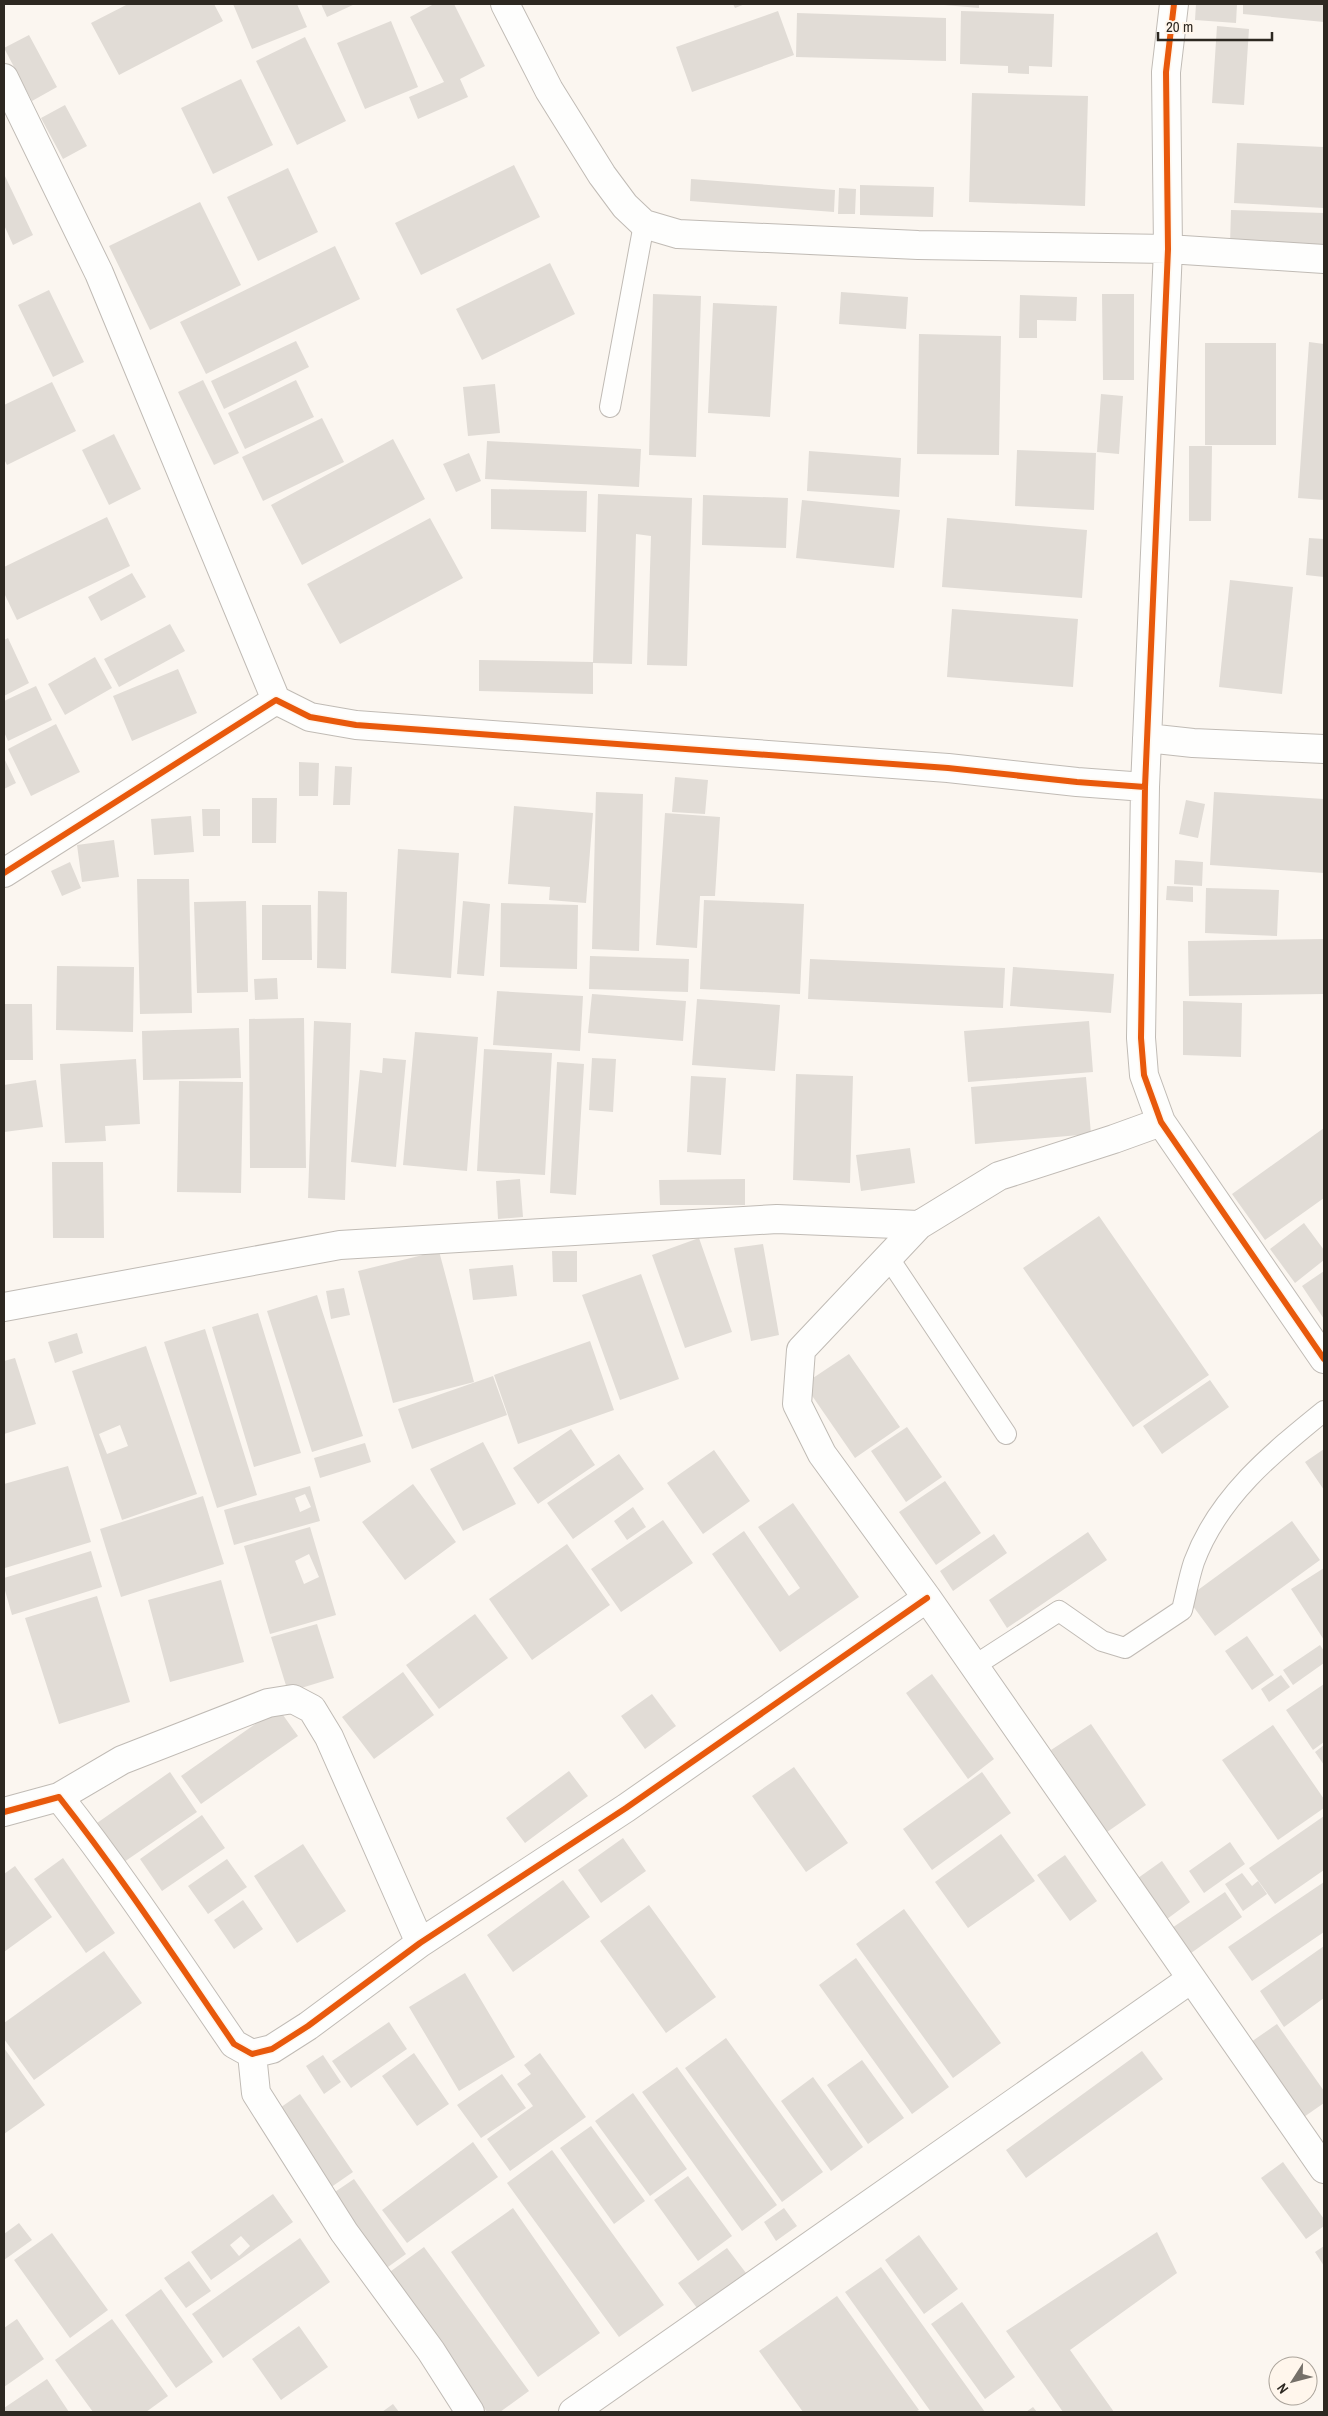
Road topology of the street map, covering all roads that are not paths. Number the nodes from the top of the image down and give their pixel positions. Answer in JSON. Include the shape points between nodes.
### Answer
{"nodes":[{"id":1,"x":505,"y":4,"type":"edge"},
{"id":2,"x":1174,"y":4,"type":"edge"},
{"id":3,"x":4,"y":78,"type":"edge"},
{"id":4,"x":644,"y":224,"type":"junction"},
{"id":5,"x":1168,"y":249,"type":"junction"},
{"id":6,"x":1324,"y":258,"type":"edge"},
{"id":7,"x":610,"y":408,"type":"dead end"},
{"id":8,"x":276,"y":700,"type":"junction"},
{"id":9,"x":1147,"y":738,"type":"junction"},
{"id":10,"x":1324,"y":749,"type":"edge"},
{"id":11,"x":1145,"y":787,"type":"junction"},
{"id":12,"x":4,"y":873,"type":"edge"},
{"id":13,"x":1161,"y":1122,"type":"junction"},
{"id":14,"x":919,"y":1225,"type":"junction"},
{"id":15,"x":888,"y":1257,"type":"junction"},
{"id":16,"x":4,"y":1307,"type":"edge"},
{"id":17,"x":1324,"y":1359,"type":"edge"},
{"id":18,"x":1324,"y":1411,"type":"edge"},
{"id":19,"x":1006,"y":1434,"type":"dead end"},
{"id":20,"x":926,"y":1598,"type":"junction"},
{"id":21,"x":974,"y":1666,"type":"junction"},
{"id":22,"x":59,"y":1797,"type":"junction"},
{"id":23,"x":4,"y":1812,"type":"edge"},
{"id":24,"x":420,"y":1942,"type":"junction"},
{"id":25,"x":1191,"y":1980,"type":"junction"},
{"id":26,"x":252,"y":2054,"type":"junction"},
{"id":27,"x":1324,"y":2169,"type":"edge"},
{"id":28,"x":470,"y":2412,"type":"edge"},
{"id":29,"x":573,"y":2412,"type":"edge"}],
"edges":[{"from":1,"to":4,"type":"street","via":[[548,90],[602,175],[625,206]]},
{"from":2,"to":5,"type":"street","via":[[1166,72]]},
{"from":3,"to":8,"type":"street","via":[[99,273]]},
{"from":4,"to":5,"type":"street","via":[[678,234],[918,246]]},
{"from":4,"to":7,"type":"lane"},
{"from":5,"to":6,"type":"street"},
{"from":5,"to":9,"type":"street"},
{"from":8,"to":11,"type":"street","via":[[310,717],[356,725],[948,768]]},
{"from":8,"to":12,"type":"street"},
{"from":9,"to":10,"type":"street"},
{"from":9,"to":11,"type":"street"},
{"from":11,"to":13,"type":"street","via":[[1141,1038],[1144,1075]]},
{"from":13,"to":14,"type":"street","via":[[999,1176]]},
{"from":13,"to":17,"type":"street"},
{"from":14,"to":15,"type":"street"},
{"from":14,"to":16,"type":"street","via":[[778,1219],[340,1245]]},
{"from":15,"to":19,"type":"lane"},
{"from":15,"to":20,"type":"street","via":[[801,1350],[797,1404],[822,1454]]},
{"from":18,"to":21,"type":"lane","via":[[1239,1486],[1219,1514],[1194,1561],[1182,1610],[1125,1648],[1102,1641],[1060,1611]]},
{"from":20,"to":21,"type":"street"},
{"from":20,"to":24,"type":"street","via":[[626,1808]]},
{"from":21,"to":25,"type":"street"},
{"from":22,"to":23,"type":"street"},
{"from":22,"to":24,"type":"street","via":[[122,1760],[268,1703],[293,1698],[312,1709],[328,1737]]},
{"from":22,"to":26,"type":"street","via":[[108,1859],[234,2044]]},
{"from":24,"to":26,"type":"street","via":[[308,2026],[272,2049]]},
{"from":25,"to":27,"type":"street"},
{"from":25,"to":29,"type":"street"},
{"from":26,"to":28,"type":"street","via":[[256,2093],[344,2232],[431,2351]]}]}
